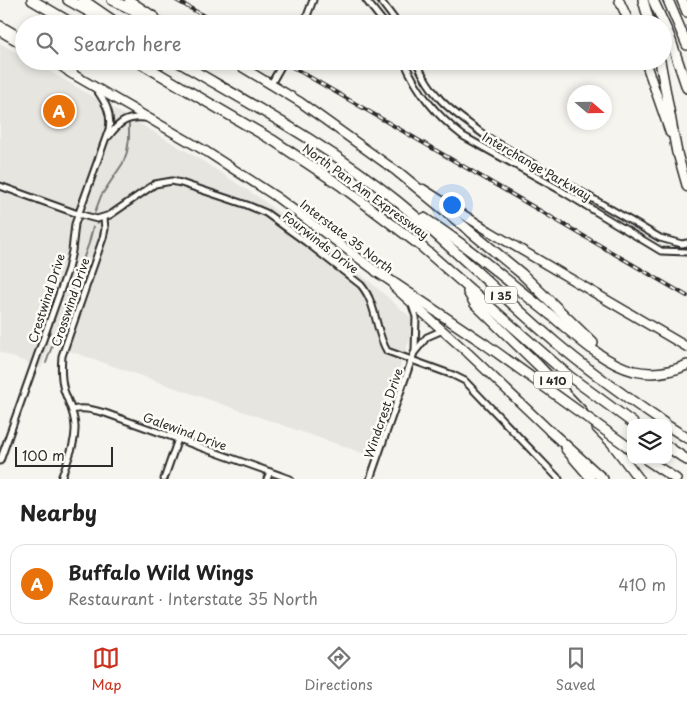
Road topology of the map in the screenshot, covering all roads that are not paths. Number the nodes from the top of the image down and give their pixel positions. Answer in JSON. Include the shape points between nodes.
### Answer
{"nodes":[{"id":1,"x":32,"y":0,"type":"edge"},
{"id":2,"x":68,"y":0,"type":"edge"},
{"id":3,"x":83,"y":0,"type":"edge"},
{"id":4,"x":112,"y":0,"type":"edge"},
{"id":5,"x":129,"y":0,"type":"edge"},
{"id":6,"x":313,"y":0,"type":"edge"},
{"id":7,"x":366,"y":0,"type":"edge"},
{"id":8,"x":380,"y":0,"type":"edge"},
{"id":9,"x":620,"y":0,"type":"edge"},
{"id":10,"x":643,"y":0,"type":"edge"},
{"id":11,"x":654,"y":0,"type":"edge"},
{"id":12,"x":668,"y":0,"type":"edge"},
{"id":13,"x":682,"y":0,"type":"edge"},
{"id":14,"x":687,"y":12,"type":"edge"},
{"id":15,"x":58,"y":15,"type":"edge"},
{"id":16,"x":95,"y":15,"type":"edge"},
{"id":17,"x":105,"y":15,"type":"edge"},
{"id":18,"x":144,"y":15,"type":"edge"},
{"id":19,"x":151,"y":15,"type":"edge"},
{"id":20,"x":307,"y":15,"type":"edge"},
{"id":21,"x":378,"y":15,"type":"edge"},
{"id":22,"x":391,"y":15,"type":"edge"},
{"id":23,"x":626,"y":15,"type":"edge"},
{"id":24,"x":647,"y":15,"type":"edge"},
{"id":25,"x":660,"y":15,"type":"edge"},
{"id":26,"x":0,"y":26,"type":"edge"},
{"id":27,"x":0,"y":31,"type":"edge"},
{"id":28,"x":15,"y":35,"type":"edge"},
{"id":29,"x":15,"y":40,"type":"edge"},
{"id":30,"x":672,"y":45,"type":"edge"},
{"id":31,"x":687,"y":45,"type":"edge"},
{"id":32,"x":67,"y":70,"type":"edge"},
{"id":33,"x":152,"y":70,"type":"edge"},
{"id":34,"x":192,"y":70,"type":"edge"},
{"id":35,"x":248,"y":70,"type":"edge"},
{"id":36,"x":279,"y":70,"type":"edge"},
{"id":37,"x":408,"y":70,"type":"edge"},
{"id":38,"x":420,"y":70,"type":"edge"},
{"id":39,"x":648,"y":70,"type":"edge"},
{"id":40,"x":662,"y":70,"type":"edge"},
{"id":41,"x":73,"y":74,"type":"joint"},
{"id":42,"x":272,"y":84,"type":"junction"},
{"id":43,"x":94,"y":86,"type":"junction"},
{"id":44,"x":687,"y":88,"type":"edge"},
{"id":45,"x":150,"y":118,"type":"junction"},
{"id":46,"x":106,"y":140,"type":"junction"},
{"id":47,"x":678,"y":153,"type":"junction"},
{"id":48,"x":398,"y":172,"type":"junction"},
{"id":49,"x":0,"y":186,"type":"edge"},
{"id":50,"x":687,"y":187,"type":"edge"},
{"id":51,"x":396,"y":200,"type":"junction"},
{"id":52,"x":78,"y":214,"type":"junction"},
{"id":53,"x":104,"y":218,"type":"junction"},
{"id":54,"x":687,"y":243,"type":"edge"},
{"id":55,"x":687,"y":252,"type":"edge"},
{"id":56,"x":376,"y":271,"type":"junction"},
{"id":57,"x":464,"y":285,"type":"junction"},
{"id":58,"x":410,"y":301,"type":"junction"},
{"id":59,"x":443,"y":330,"type":"junction"},
{"id":60,"x":687,"y":347,"type":"edge"},
{"id":61,"x":414,"y":353,"type":"junction"},
{"id":62,"x":411,"y":361,"type":"junction"},
{"id":63,"x":687,"y":365,"type":"edge"},
{"id":64,"x":622,"y":367,"type":"junction"},
{"id":65,"x":72,"y":410,"type":"junction"},
{"id":66,"x":627,"y":419,"type":"edge"},
{"id":67,"x":658,"y":419,"type":"edge"},
{"id":68,"x":672,"y":429,"type":"edge"},
{"id":69,"x":550,"y":431,"type":"junction"},
{"id":70,"x":687,"y":438,"type":"edge"},
{"id":71,"x":178,"y":439,"type":"junction"},
{"id":72,"x":627,"y":446,"type":"edge"},
{"id":73,"x":672,"y":450,"type":"edge"},
{"id":74,"x":687,"y":460,"type":"edge"},
{"id":75,"x":0,"y":461,"type":"edge"},
{"id":76,"x":653,"y":464,"type":"edge"},
{"id":77,"x":659,"y":468,"type":"junction"},
{"id":78,"x":270,"y":472,"type":"junction"},
{"id":79,"x":61,"y":479,"type":"edge"},
{"id":80,"x":164,"y":479,"type":"edge"},
{"id":81,"x":267,"y":479,"type":"edge"},
{"id":82,"x":290,"y":479,"type":"edge"},
{"id":83,"x":370,"y":479,"type":"edge"},
{"id":84,"x":559,"y":479,"type":"edge"},
{"id":85,"x":590,"y":479,"type":"edge"},
{"id":86,"x":603,"y":479,"type":"edge"},
{"id":87,"x":639,"y":479,"type":"edge"},
{"id":88,"x":671,"y":479,"type":"edge"},
{"id":89,"x":676,"y":479,"type":"edge"}],
"edges":[{"from":1,"to":15,"type":"highway"},
{"from":2,"to":16,"type":"highway"},
{"from":3,"to":17,"type":"highway"},
{"from":4,"to":18,"type":"highway"},
{"from":5,"to":19,"type":"main road"},
{"from":6,"to":20,"type":"street"},
{"from":7,"to":21,"type":"street"},
{"from":8,"to":22,"type":"street"},
{"from":9,"to":23,"type":"main road"},
{"from":10,"to":24,"type":"highway"},
{"from":11,"to":25,"type":"highway"},
{"from":12,"to":31,"type":"highway"},
{"from":13,"to":14,"type":"highway"},
{"from":26,"to":28,"type":"highway"},
{"from":27,"to":29,"type":"main road"},
{"from":30,"to":44,"type":"highway"},
{"from":32,"to":41,"type":"highway"},
{"from":33,"to":57,"type":"highway","name":"North Pan Am Expressway","via":[[332,179],[422,247]]},
{"from":34,"to":51,"type":"highway","name":"North Pan Am Expressway","number":"I 35","via":[[311,140]]},
{"from":35,"to":42,"type":"main road"},
{"from":36,"to":42,"type":"street"},
{"from":37,"to":55,"type":"street","name":"Interchange Parkway","via":[[423,96],[463,136],[661,251]]},
{"from":38,"to":54,"type":"street","name":"Interchange Parkway","via":[[442,103],[487,137],[660,238]]},
{"from":39,"to":47,"type":"main road"},
{"from":40,"to":47,"type":"highway"},
{"from":41,"to":43,"type":"main road","name":"Interstate 35 North"},
{"from":42,"to":48,"type":"main road"},
{"from":43,"to":45,"type":"main road","name":"Interstate 35 North"},
{"from":43,"to":46,"type":"street","name":"Crestwind Drive","via":[[110,116]]},
{"from":45,"to":46,"type":"street","name":"Crestwind Drive","via":[[123,120]]},
{"from":45,"to":56,"type":"main road","name":"Interstate 35 North","via":[[276,196]]},
{"from":46,"to":52,"type":"street","name":"Crestwind Drive"},
{"from":47,"to":50,"type":"main road"},
{"from":48,"to":60,"type":"main road","via":[[489,231]]},
{"from":48,"to":64,"type":"highway","via":[[522,274]]},
{"from":49,"to":52,"type":"street"},
{"from":51,"to":64,"type":"highway","via":[[440,228],[591,348]]},
{"from":51,"to":67,"type":"highway","name":"North Pan Am Expressway","number":"I 35","via":[[560,347]]},
{"from":52,"to":53,"type":"street"},
{"from":52,"to":75,"type":"street","name":"Crestwind Drive","via":[[68,268]]},
{"from":53,"to":62,"type":"street","name":"Fourwinds Drive","via":[[155,184],[172,181],[266,213],[361,285],[371,301],[387,351]]},
{"from":53,"to":65,"type":"street","name":"Crosswind Drive","via":[[103,238],[62,356],[60,370]]},
{"from":56,"to":58,"type":"main road","name":"Interstate 35 North"},
{"from":56,"to":72,"type":"highway","bridge":true},
{"from":57,"to":66,"type":"highway","name":"North Pan Am Expressway","via":[[569,376]]},
{"from":57,"to":87,"type":"highway","number":"I 410","via":[[475,304],[553,380],[611,442]]},
{"from":58,"to":59,"type":"main road","name":"Interstate 35 North"},
{"from":58,"to":61,"type":"street","name":"Windcrest Drive","via":[[416,323]]},
{"from":59,"to":61,"type":"street","name":"Windcrest Drive","via":[[427,336]]},
{"from":59,"to":69,"type":"main road","name":"Interstate 35 North"},
{"from":61,"to":62,"type":"street","name":"Windcrest Drive"},
{"from":62,"to":83,"type":"street","name":"Windcrest Drive"},
{"from":62,"to":84,"type":"street","name":"Fourwinds Drive","via":[[464,381]]},
{"from":63,"to":64,"type":"highway","via":[[672,371],[648,373]]},
{"from":65,"to":71,"type":"street","name":"Galewind Drive","via":[[88,408]]},
{"from":65,"to":79,"type":"street","name":"Crosswind Drive","via":[[74,436]]},
{"from":68,"to":70,"type":"highway"},
{"from":69,"to":85,"type":"main road","name":"Interstate 35 North"},
{"from":69,"to":86,"type":"highway"},
{"from":71,"to":78,"type":"street","name":"Galewind Drive"},
{"from":71,"to":80,"type":"street"},
{"from":73,"to":74,"type":"highway"},
{"from":76,"to":77,"type":"highway"},
{"from":77,"to":88,"type":"highway"},
{"from":77,"to":89,"type":"highway"},
{"from":78,"to":81,"type":"street"},
{"from":78,"to":82,"type":"street","name":"Galewind Drive"}]}
